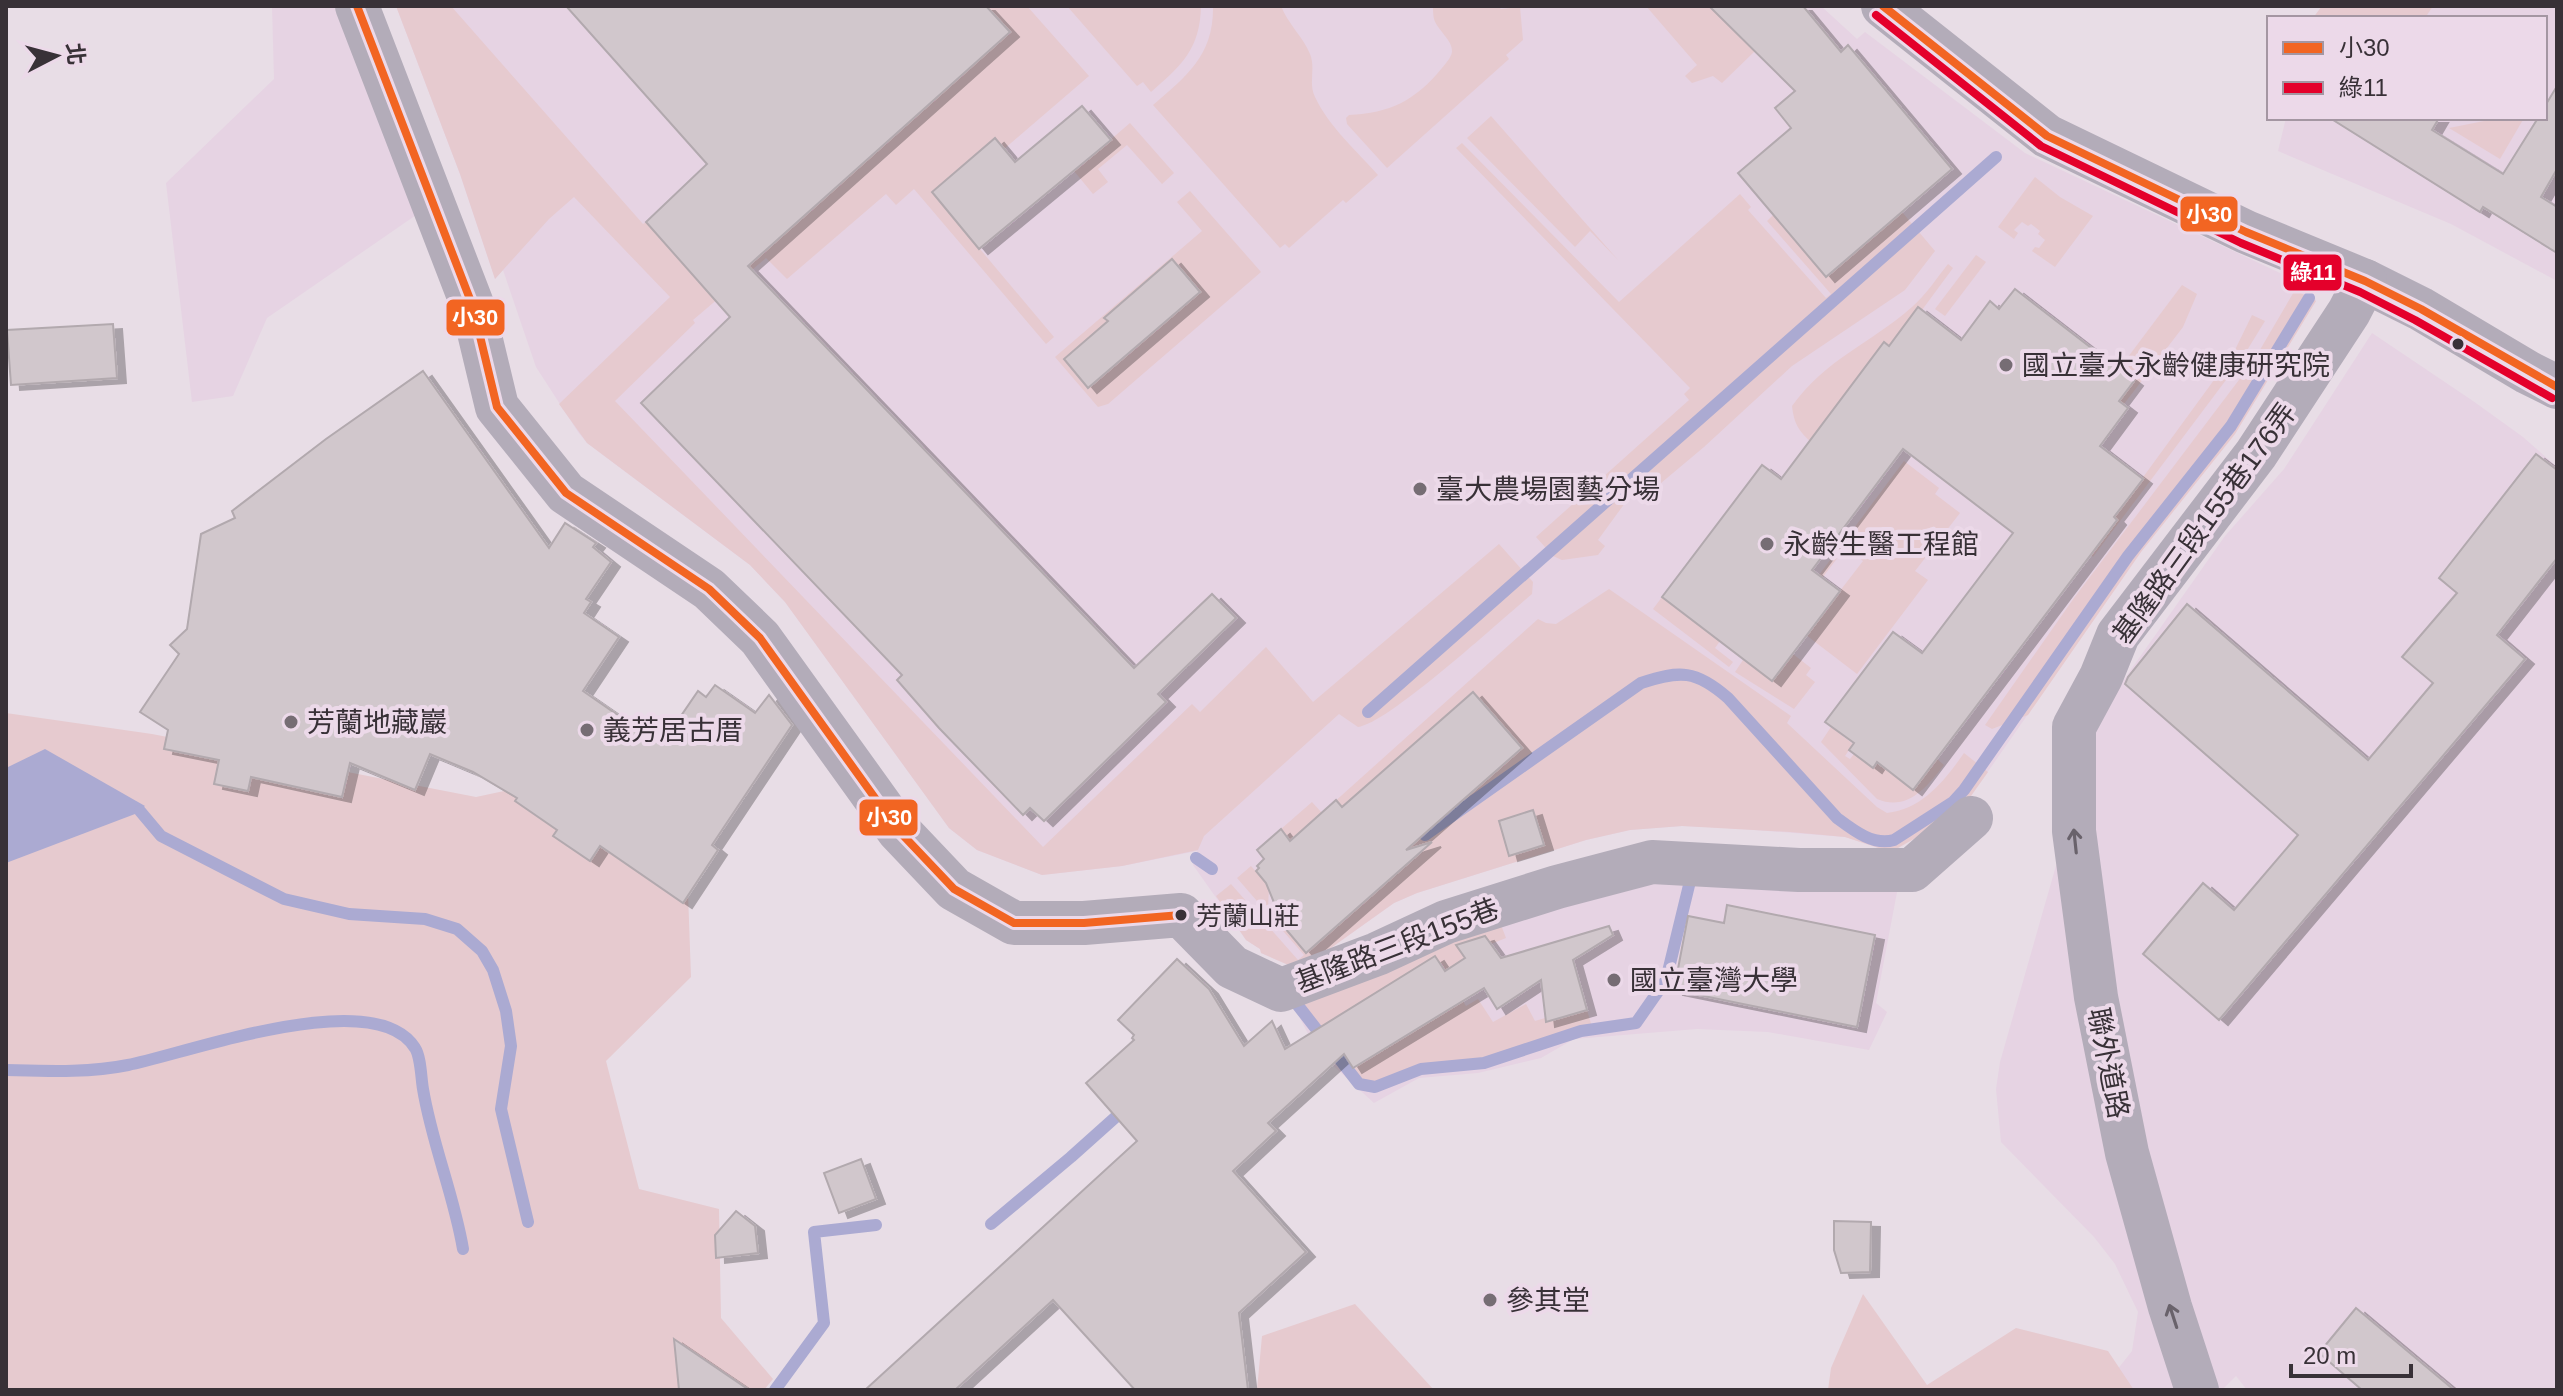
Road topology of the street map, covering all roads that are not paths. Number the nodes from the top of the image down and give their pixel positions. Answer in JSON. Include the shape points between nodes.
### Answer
{"nodes":[{"id":1,"x":357,"y":6,"type":"edge"},
{"id":2,"x":1883,"y":6,"type":"edge"},
{"id":3,"x":2365,"y":281,"type":"junction"},
{"id":4,"x":2557,"y":387,"type":"edge"},
{"id":5,"x":2074,"y":727,"type":"joint"},
{"id":6,"x":1971,"y":818,"type":"dead end"},
{"id":7,"x":2197,"y":1390,"type":"edge"}],
"edges":[{"from":1,"to":6,"type":"street","name":"基隆路三段155巷","via":[[473,307],[497,407],[566,493],[709,589],[760,638],[898,830],[954,889],[1014,923],[1181,915],[1232,967],[1281,990],[1446,922],[1652,862],[1912,870]]},
{"from":2,"to":3,"type":"street","via":[[2047,136],[2246,232]]},
{"from":3,"to":4,"type":"street"},
{"from":3,"to":5,"type":"street","name":"基隆路三段155巷176弄","via":[[2256,454],[2118,635]]},
{"from":7,"to":5,"type":"street","name":"聯外道路","one_way":true,"via":[[2127,1153],[2096,997],[2074,831]]}]}
